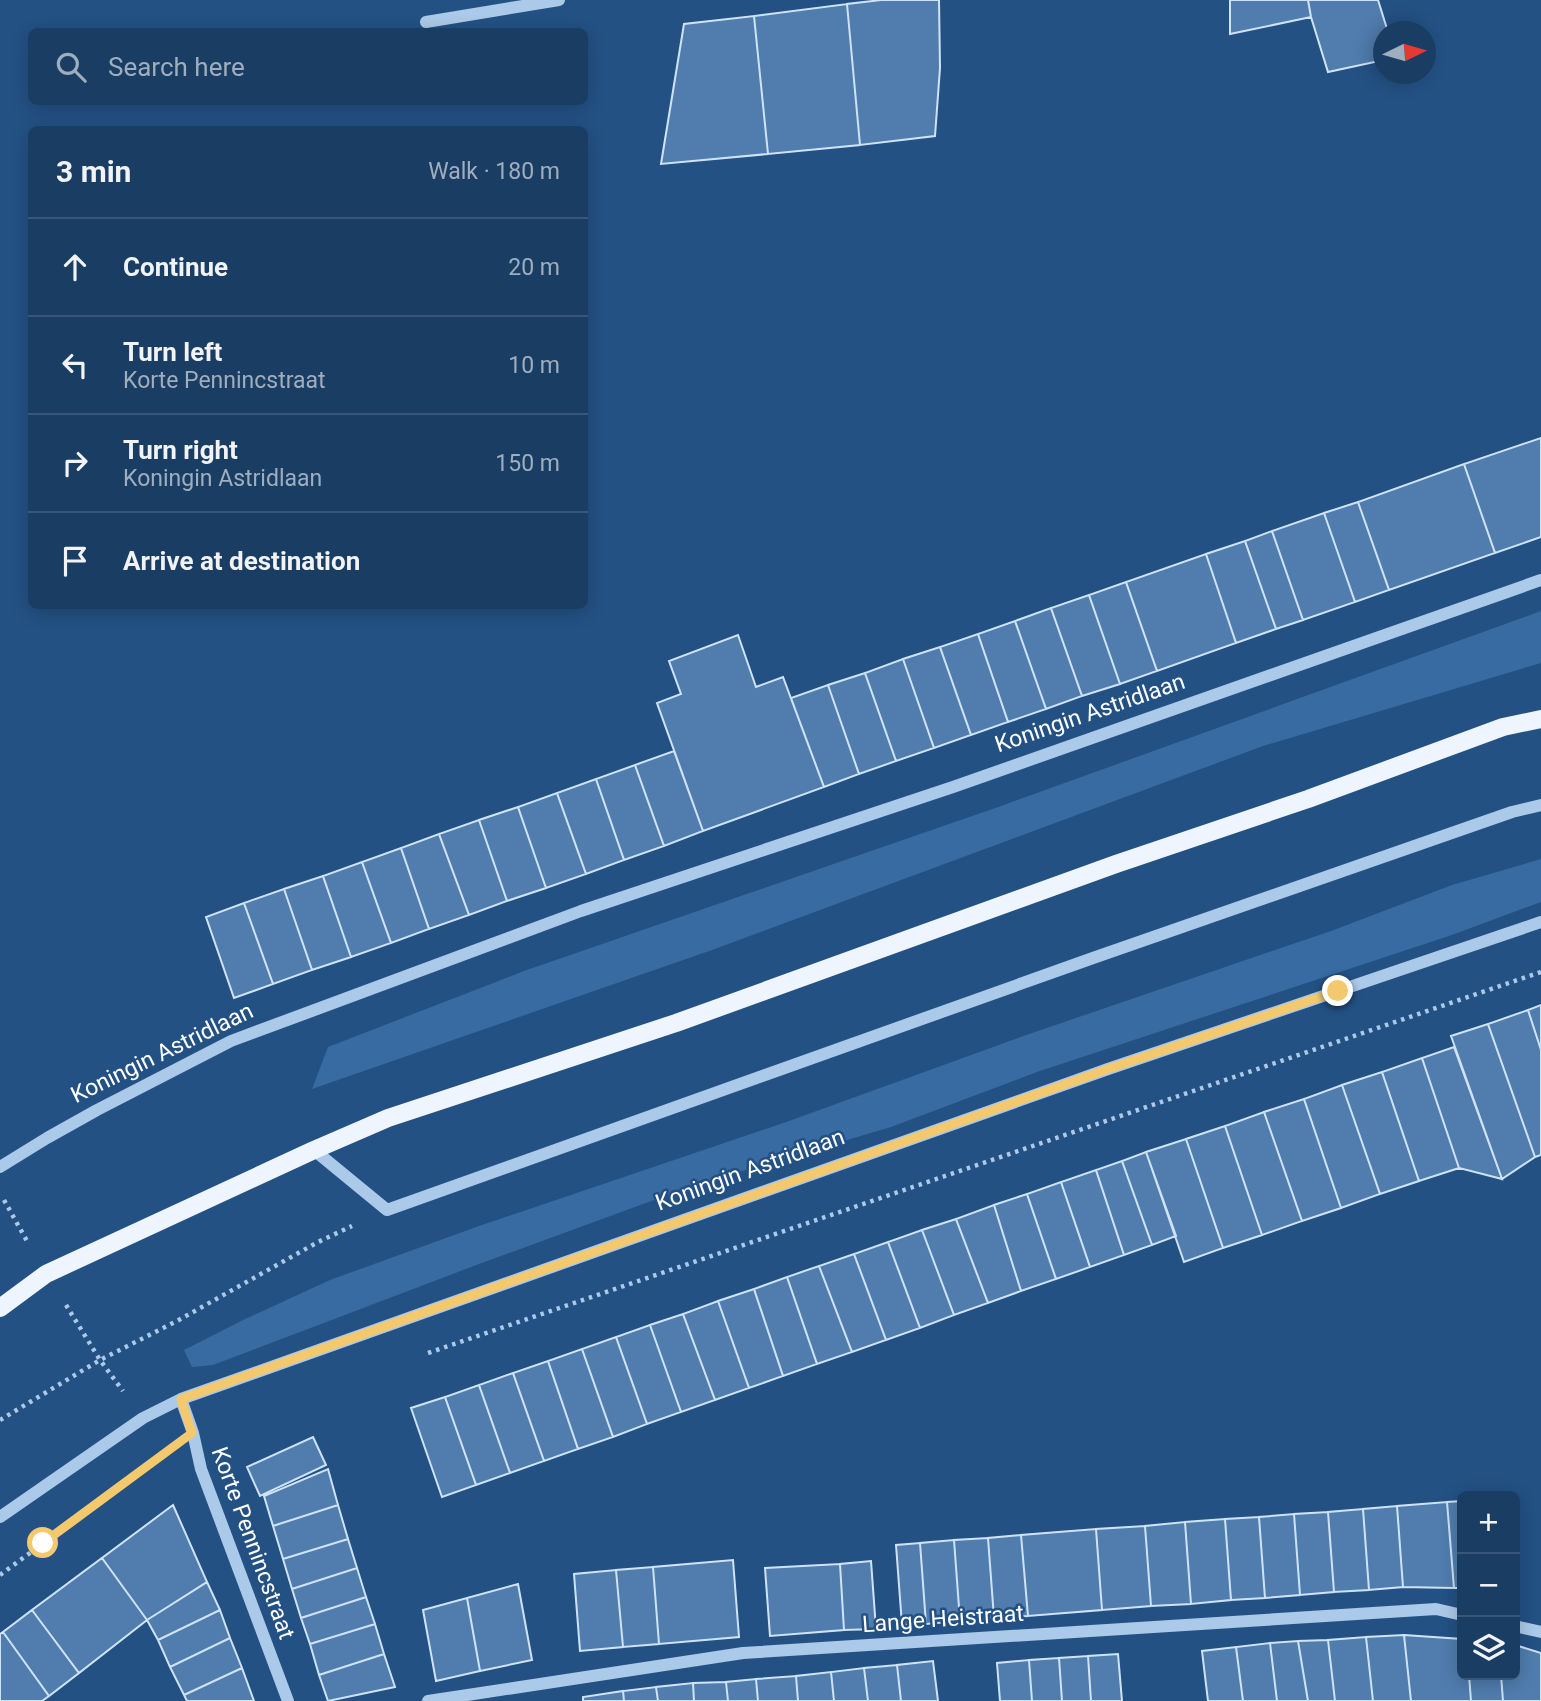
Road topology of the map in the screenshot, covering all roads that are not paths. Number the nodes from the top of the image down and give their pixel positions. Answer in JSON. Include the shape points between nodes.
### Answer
{"nodes":[{"id":1,"x":559,"y":0,"type":"edge"},
{"id":2,"x":426,"y":22,"type":"dead end"},
{"id":3,"x":1541,"y":580,"type":"edge"},
{"id":4,"x":1541,"y":719,"type":"edge"},
{"id":5,"x":1541,"y":805,"type":"edge"},
{"id":6,"x":1541,"y":922,"type":"edge"},
{"id":7,"x":314,"y":1150,"type":"junction"},
{"id":8,"x":0,"y":1167,"type":"edge"},
{"id":9,"x":0,"y":1308,"type":"edge"},
{"id":10,"x":181,"y":1399,"type":"junction"},
{"id":11,"x":0,"y":1517,"type":"edge"},
{"id":12,"x":1457,"y":1614,"type":"edge"},
{"id":13,"x":1520,"y":1627,"type":"edge"},
{"id":14,"x":1541,"y":1632,"type":"edge"},
{"id":15,"x":288,"y":1701,"type":"edge"},
{"id":16,"x":428,"y":1701,"type":"edge"}],
"edges":[{"from":1,"to":2,"type":"street"},
{"from":3,"to":8,"type":"street","name":"Koningin Astridlaan","via":[[953,787],[581,911],[230,1041]]},
{"from":4,"to":7,"type":"main road","via":[[1503,727],[676,1023],[388,1118]]},
{"from":5,"to":7,"type":"street","via":[[1093,958],[387,1210]]},
{"from":6,"to":10,"type":"street","name":"Koningin Astridlaan","via":[[1108,1069]]},
{"from":7,"to":9,"type":"main road","via":[[46,1274]]},
{"from":10,"to":11,"type":"street","name":"Koningin Astridlaan","via":[[143,1418]]},
{"from":10,"to":15,"type":"street","name":"Korte Pennincstraat","via":[[201,1469]]},
{"from":12,"to":16,"type":"street","name":"Lange Heistraat","via":[[1436,1609],[743,1653]]},
{"from":13,"to":14,"type":"street"}]}
